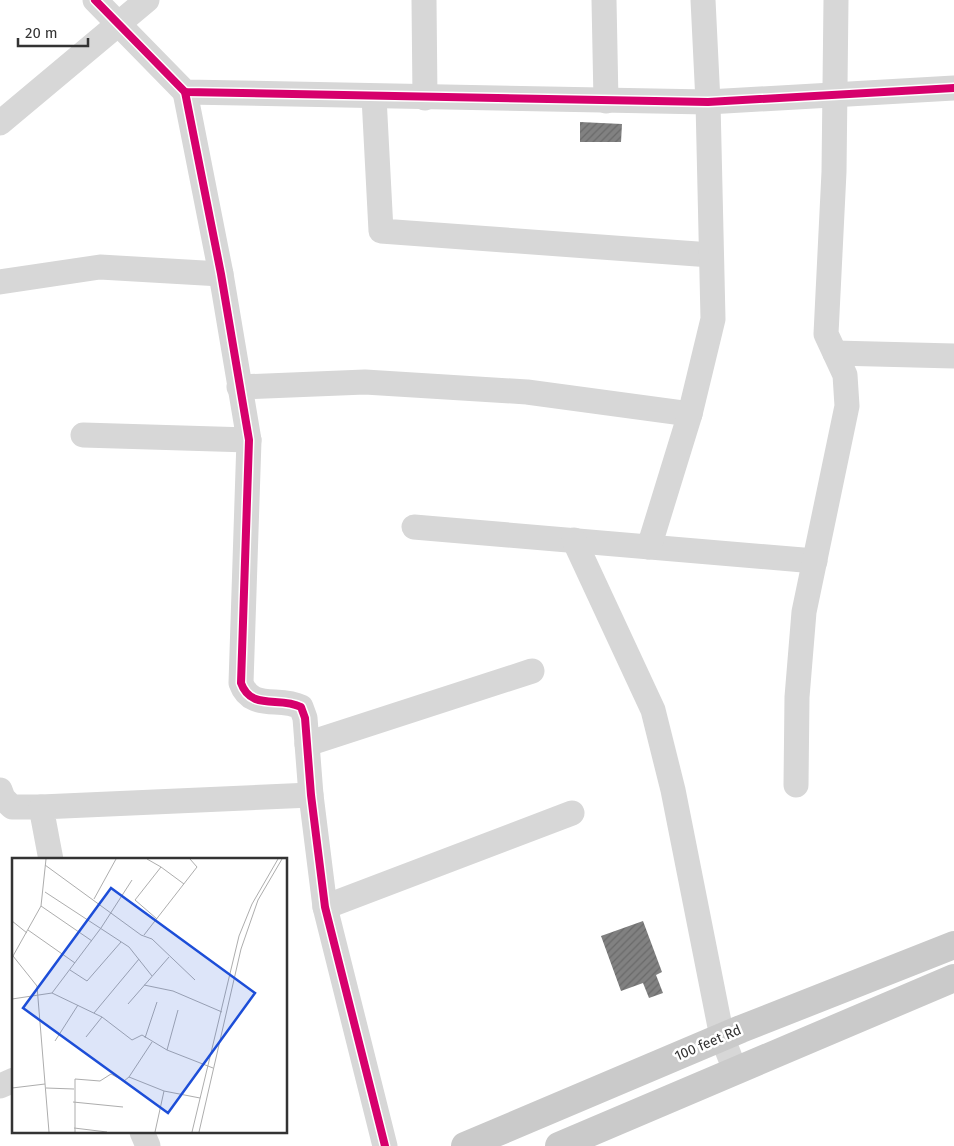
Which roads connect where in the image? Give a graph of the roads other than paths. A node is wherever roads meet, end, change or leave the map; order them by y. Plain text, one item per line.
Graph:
1 (95, 0) edge
2 (147, 0) edge
3 (424, 0) edge
4 (604, 0) edge
5 (702, 0) edge
6 (836, 0) edge
7 (119, 24) junction
8 (954, 88) edge
9 (185, 92) junction
10 (835, 95) junction
11 (374, 97) junction
12 (425, 98) junction
13 (606, 101) junction
14 (708, 102) junction
15 (0, 123) edge
16 (711, 255) junction
17 (221, 274) junction
18 (0, 282) edge
19 (835, 352) junction
20 (954, 356) edge
21 (239, 387) junction
22 (690, 414) junction
23 (84, 434) dead end
24 (249, 440) junction
25 (414, 527) dead end
26 (574, 540) junction
27 (649, 547) junction
28 (815, 561) junction
29 (532, 671) dead end
30 (307, 744) junction
31 (796, 786) dead end
32 (0, 790) edge
33 (311, 795) junction
34 (41, 807) junction
35 (572, 812) dead end
36 (51, 858) edge
37 (325, 907) junction
38 (954, 945) edge
39 (954, 978) edge
40 (722, 1037) junction
41 (735, 1070) junction
42 (12, 1081) edge
43 (0, 1086) edge
44 (143, 1134) edge
45 (148, 1146) edge
46 (385, 1146) edge
47 (465, 1146) edge
48 (559, 1146) edge

1 - 7 street
2 - 7 street
3 - 12 street
4 - 13 street
5 - 14 street
6 - 10 street
7 - 9 street
7 - 15 street
8 - 10 street
9 - 11 street
9 - 17 street
10 - 14 street
10 - 19 street
11 - 12 street
11 - 16 street
12 - 13 street
13 - 14 street
14 - 16 street
16 - 22 street
17 - 18 street
17 - 21 street
19 - 20 street
19 - 28 street
21 - 22 street
21 - 24 street
22 - 27 street
23 - 24 street
24 - 30 street
25 - 26 street
26 - 27 street
26 - 40 street
27 - 28 street
28 - 31 street
29 - 30 street
30 - 33 street
32 - 34 street
33 - 34 street
33 - 37 street
34 - 36 street
35 - 37 street
37 - 46 street
38 - 40 main road, 100 feet Rd
39 - 41 main road
40 - 41 street
40 - 47 main road, 100 feet Rd
41 - 48 main road
42 - 43 street
44 - 45 street

